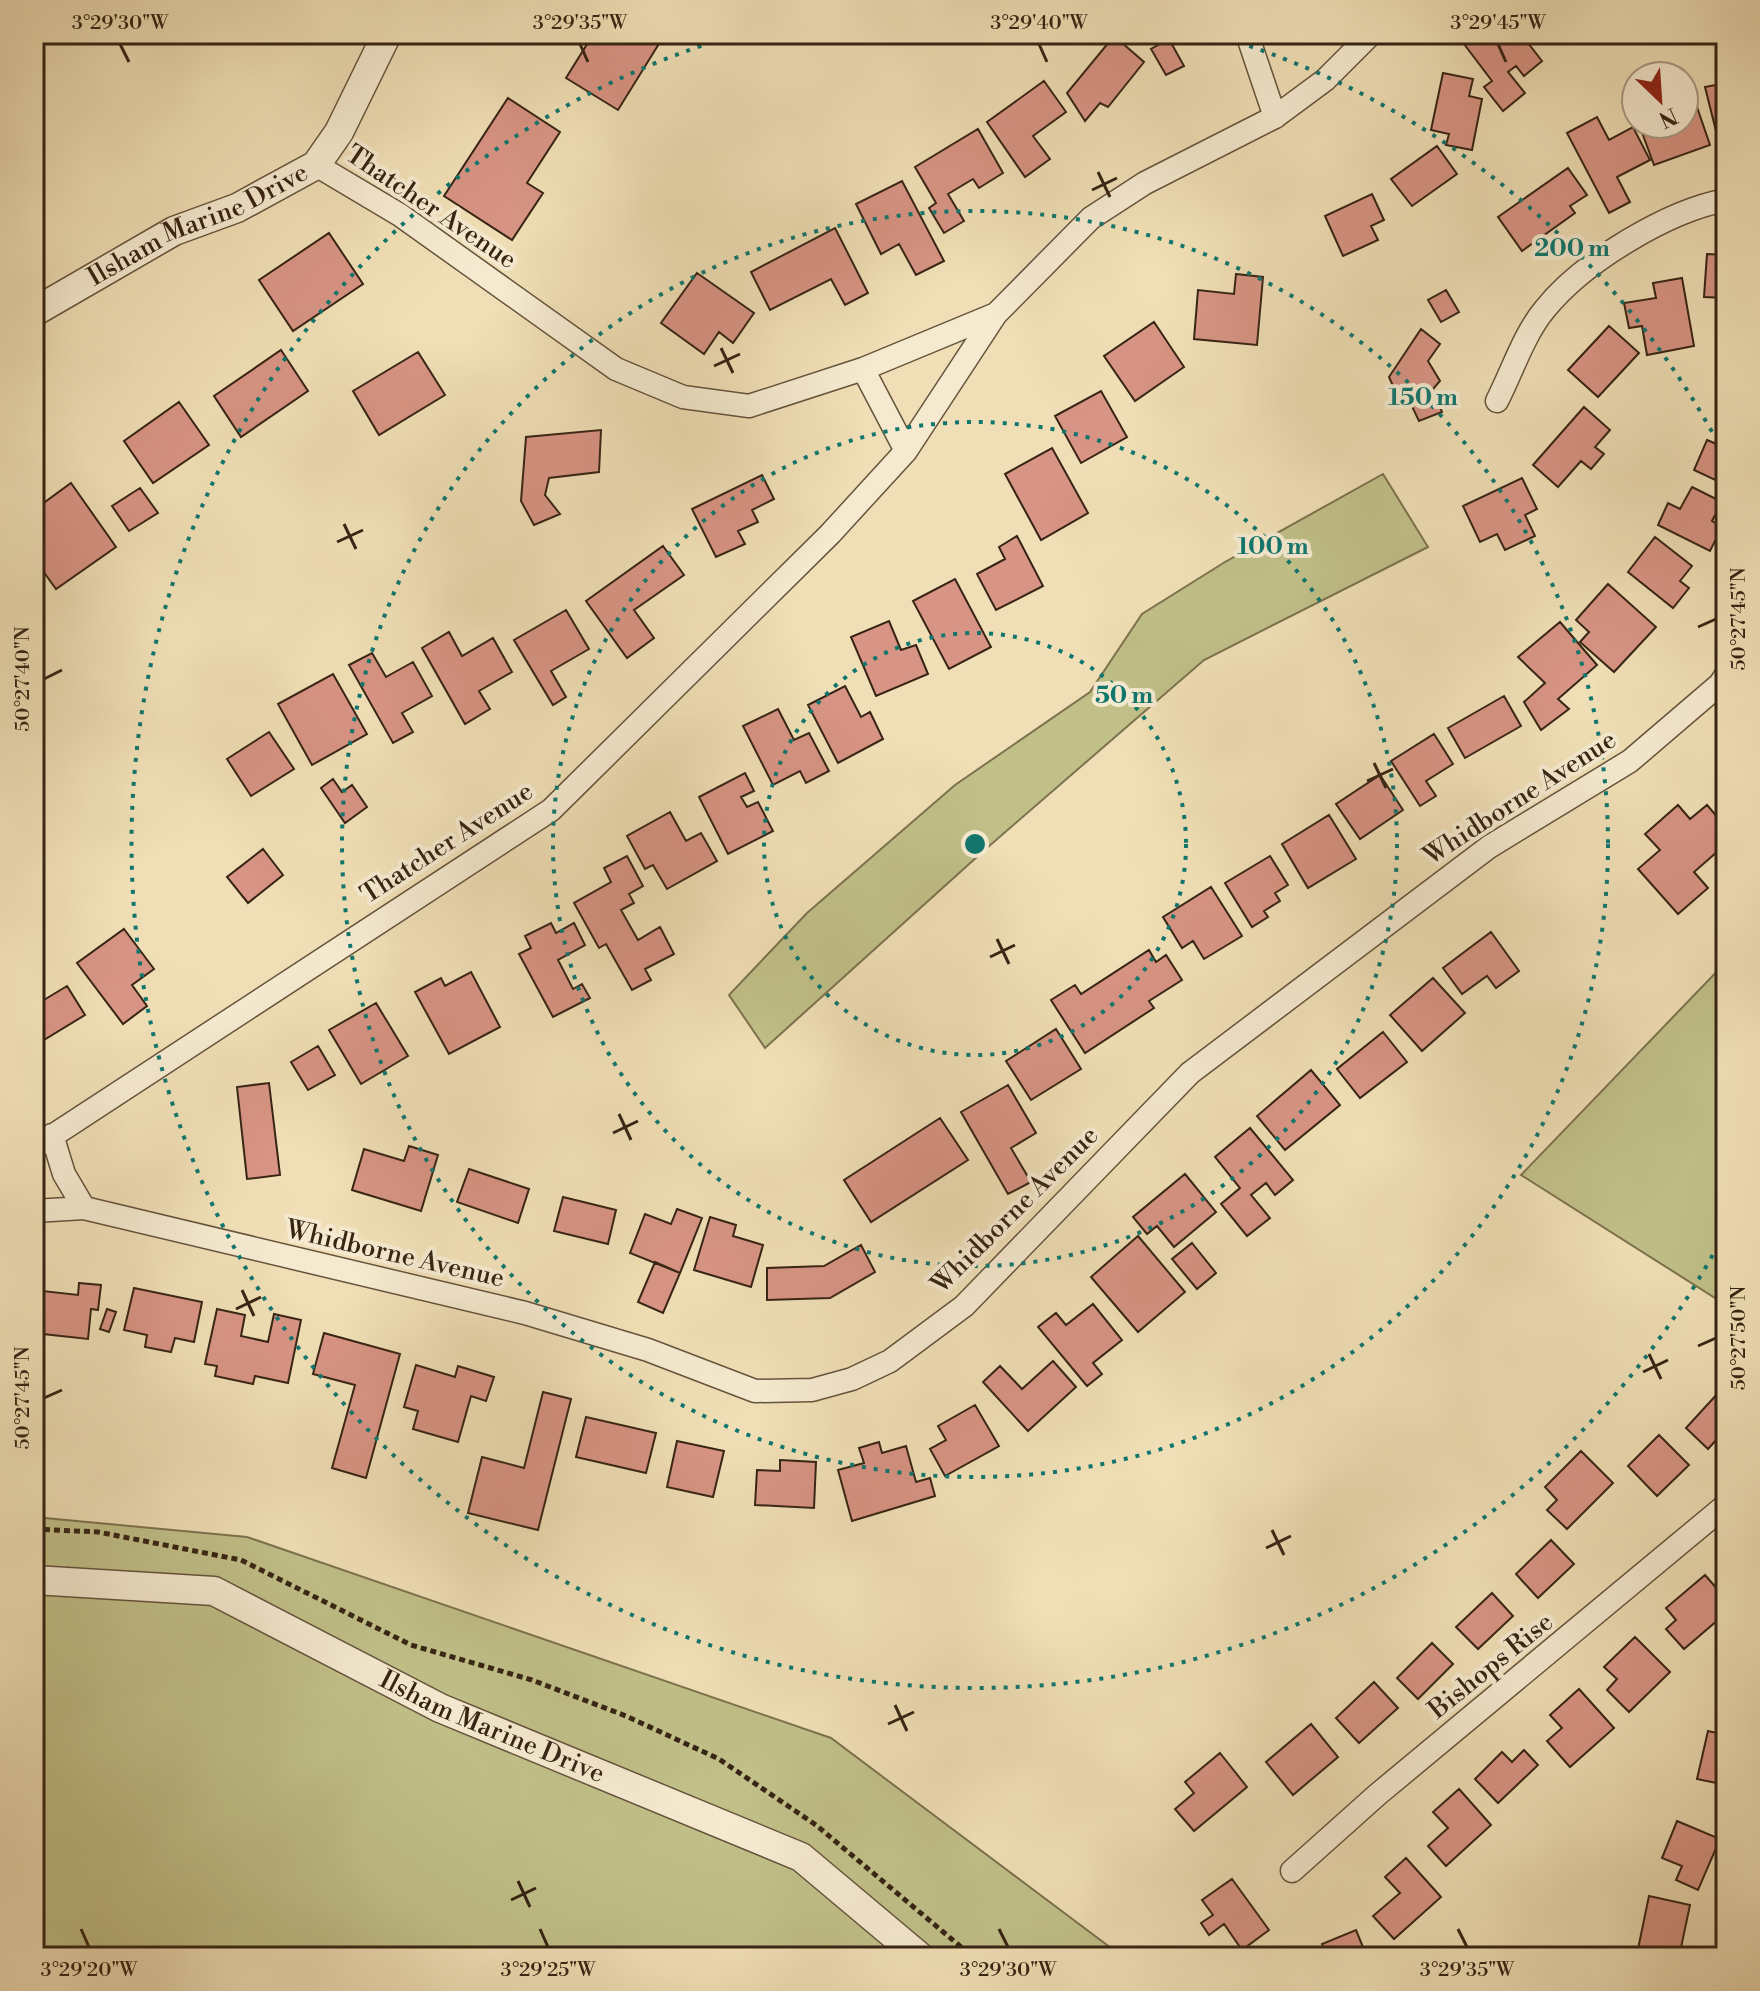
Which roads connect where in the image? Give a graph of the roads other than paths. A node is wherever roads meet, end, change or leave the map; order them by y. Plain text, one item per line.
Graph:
1 (387, 34) edge
2 (1247, 34) edge
3 (1371, 34) edge
4 (1275, 117) junction
5 (316, 165) junction
6 (1726, 200) edge
7 (34, 312) edge
8 (996, 314) junction
9 (863, 369) junction
10 (1497, 401) dead end
11 (906, 451) junction
12 (1726, 675) edge
13 (43, 1142) edge
14 (84, 1208) junction
15 (34, 1211) edge
16 (1726, 1505) edge
17 (34, 1580) edge
18 (1292, 1871) dead end
19 (920, 1957) edge

1 - 5 street, Ilsham Marine Drive
2 - 4 street
3 - 4 street, Thatcher Avenue
4 - 8 street, Thatcher Avenue
5 - 7 street, Ilsham Marine Drive
5 - 9 street, Thatcher Avenue
6 - 10 street
8 - 9 street, Thatcher Avenue
8 - 11 street, Thatcher Avenue
9 - 11 street
11 - 13 street, Thatcher Avenue
12 - 14 street, Whidborne Avenue
13 - 14 street
14 - 15 street, Whidborne Avenue
16 - 18 street, Bishops Rise
17 - 19 street, Ilsham Marine Drive

